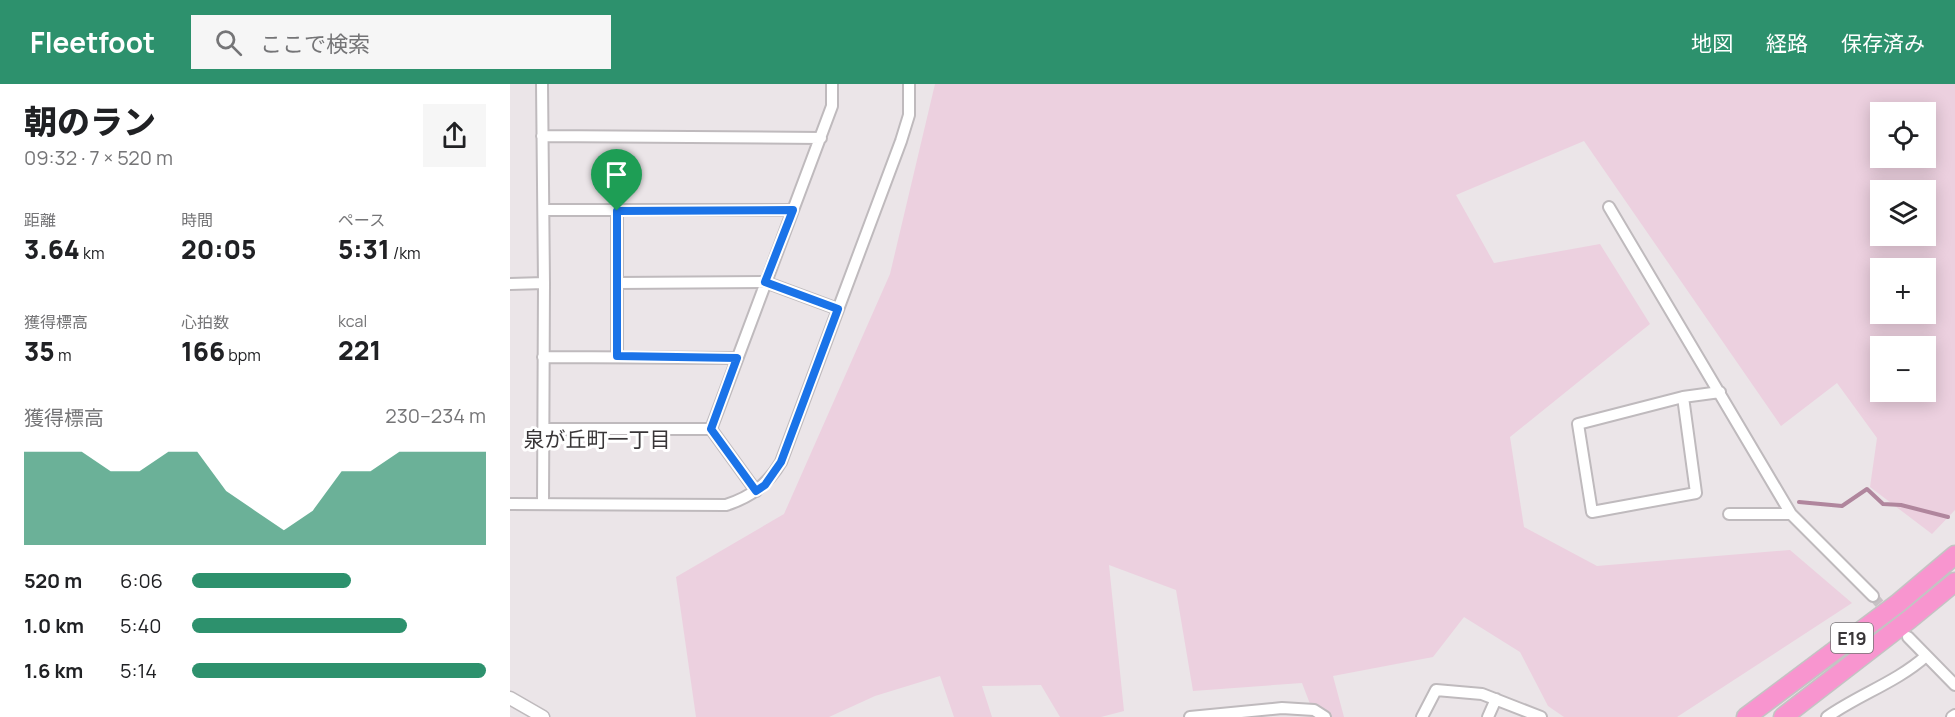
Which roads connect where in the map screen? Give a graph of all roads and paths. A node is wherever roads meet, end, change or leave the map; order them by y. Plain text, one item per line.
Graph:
1 (542, 84) edge
2 (832, 84) edge
3 (909, 84) edge
4 (542, 136) junction
5 (821, 138) junction
6 (1609, 207) dead end
7 (544, 210) junction
8 (793, 210) junction
9 (617, 211) junction
10 (765, 282) junction
11 (544, 283) junction
12 (617, 283) junction
13 (510, 284) edge
14 (838, 309) junction
15 (617, 356) junction
16 (543, 357) junction
17 (737, 358) junction
18 (1720, 392) junction
19 (1683, 397) junction
20 (543, 429) junction
21 (711, 429) junction
22 (756, 491) junction
23 (510, 504) edge
24 (543, 504) junction
25 (1729, 514) dead end
26 (1791, 514) junction
27 (1955, 555) edge
28 (1955, 582) edge
29 (1873, 596) tunnel mouth
30 (1908, 637) dead end
31 (1926, 656) junction
32 (1955, 685) edge
33 (510, 698) edge
34 (1496, 699) junction
35 (543, 717) edge
36 (1190, 717) edge
37 (1325, 717) edge
38 (1422, 717) edge
39 (1488, 717) edge
40 (1541, 717) edge
41 (1746, 717) edge
42 (1783, 717) edge
43 (1827, 717) edge

1 - 4 street
2 - 5 street
3 - 14 street
4 - 5 street
4 - 7 street
5 - 8 street
6 - 18 street
7 - 9 street
7 - 11 street
8 - 9 street
8 - 10 street
9 - 12 street
10 - 12 street
10 - 14 street
10 - 17 street
11 - 13 street
11 - 16 street
12 - 15 street
14 - 22 street
15 - 16 street
15 - 17 street
16 - 20 street
17 - 21 street
18 - 19 street
18 - 26 street
19 - 19 street
20 - 21 street
20 - 24 street
21 - 22 street
22 - 24 street
23 - 24 street
25 - 26 street
26 - 29 street
27 - 41 highway, E19
28 - 42 highway, E19
30 - 31 street
31 - 32 street
31 - 43 street
33 - 35 street
34 - 38 street
34 - 39 street
34 - 40 street
36 - 37 street

